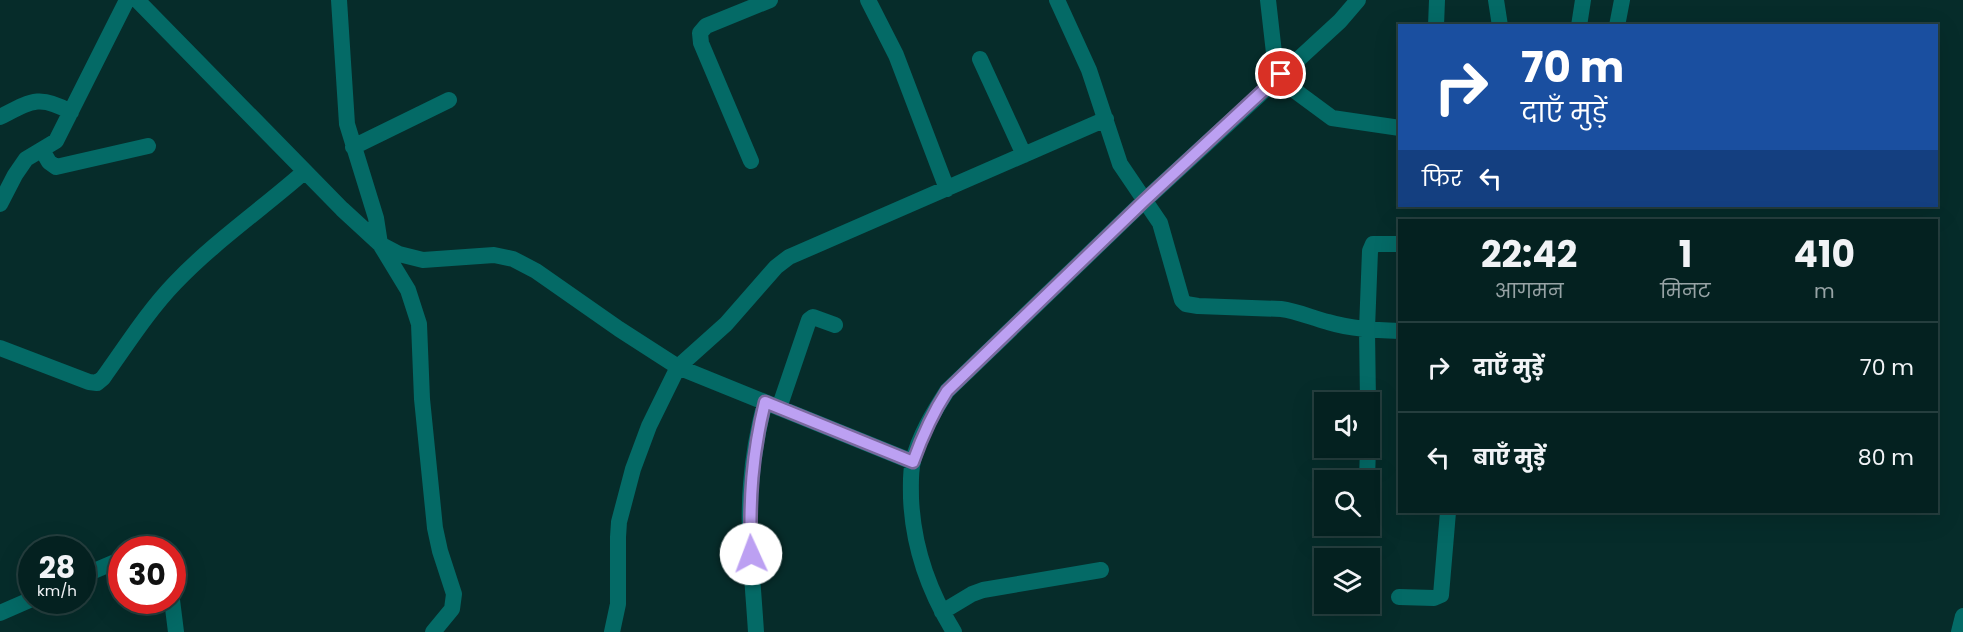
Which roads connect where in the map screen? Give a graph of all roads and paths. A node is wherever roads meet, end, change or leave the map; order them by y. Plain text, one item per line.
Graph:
1 (127, 0) edge
2 (136, 0) edge
3 (339, 0) edge
4 (770, 0) edge
5 (1057, 0) edge
6 (1268, 0) edge
7 (1358, 0) edge
8 (1437, 0) edge
9 (1496, 0) edge
10 (1583, 0) edge
11 (1622, 0) edge
12 (870, 4) edge
13 (1436, 24) edge
14 (1500, 24) edge
15 (1579, 24) edge
16 (1617, 24) edge
17 (980, 59) dead end
18 (1286, 80) junction
19 (449, 100) dead end
20 (71, 112) junction
21 (0, 117) edge
22 (1106, 119) junction
23 (1398, 128) edge
24 (148, 146) dead end
25 (353, 147) junction
26 (42, 150) junction
27 (1024, 155) junction
28 (751, 161) dead end
29 (304, 172) junction
30 (947, 189) junction
31 (1, 200) edge
32 (1148, 207) junction
33 (380, 244) junction
34 (1398, 244) edge
35 (835, 325) dead end
36 (1366, 329) junction
37 (1398, 331) edge
38 (0, 348) edge
39 (678, 367) junction
40 (1368, 392) edge
41 (772, 405) junction
42 (913, 462) junction
43 (1448, 513) edge
44 (1101, 570) dead end
45 (1399, 597) dead end
46 (18, 605) edge
47 (951, 606) junction
48 (0, 613) edge
49 (174, 614) edge
50 (1963, 616) edge
51 (176, 632) edge
52 (433, 632) edge
53 (612, 632) edge
54 (756, 632) edge
55 (954, 632) edge
56 (1959, 632) edge

1 - 20 street
2 - 29 street
3 - 25 street
4 - 28 street
5 - 22 street
6 - 18 street
7 - 18 street
8 - 13 street
9 - 14 street
10 - 15 street
11 - 16 street
12 - 30 street
17 - 27 street
18 - 23 street
18 - 32 street
19 - 25 street
20 - 21 street
20 - 26 street
22 - 27 street
22 - 32 street
24 - 26 street
25 - 33 street
26 - 31 street
27 - 30 street
29 - 33 street
29 - 38 street
30 - 39 street
32 - 36 street
32 - 42 street
33 - 39 street
33 - 52 street
34 - 36 street
35 - 41 street
36 - 37 street
36 - 40 street
39 - 41 street
39 - 53 street
41 - 42 street
41 - 54 street
42 - 47 street
43 - 45 street
44 - 47 street
46 - 48 street
47 - 55 street
49 - 51 street
50 - 56 street

